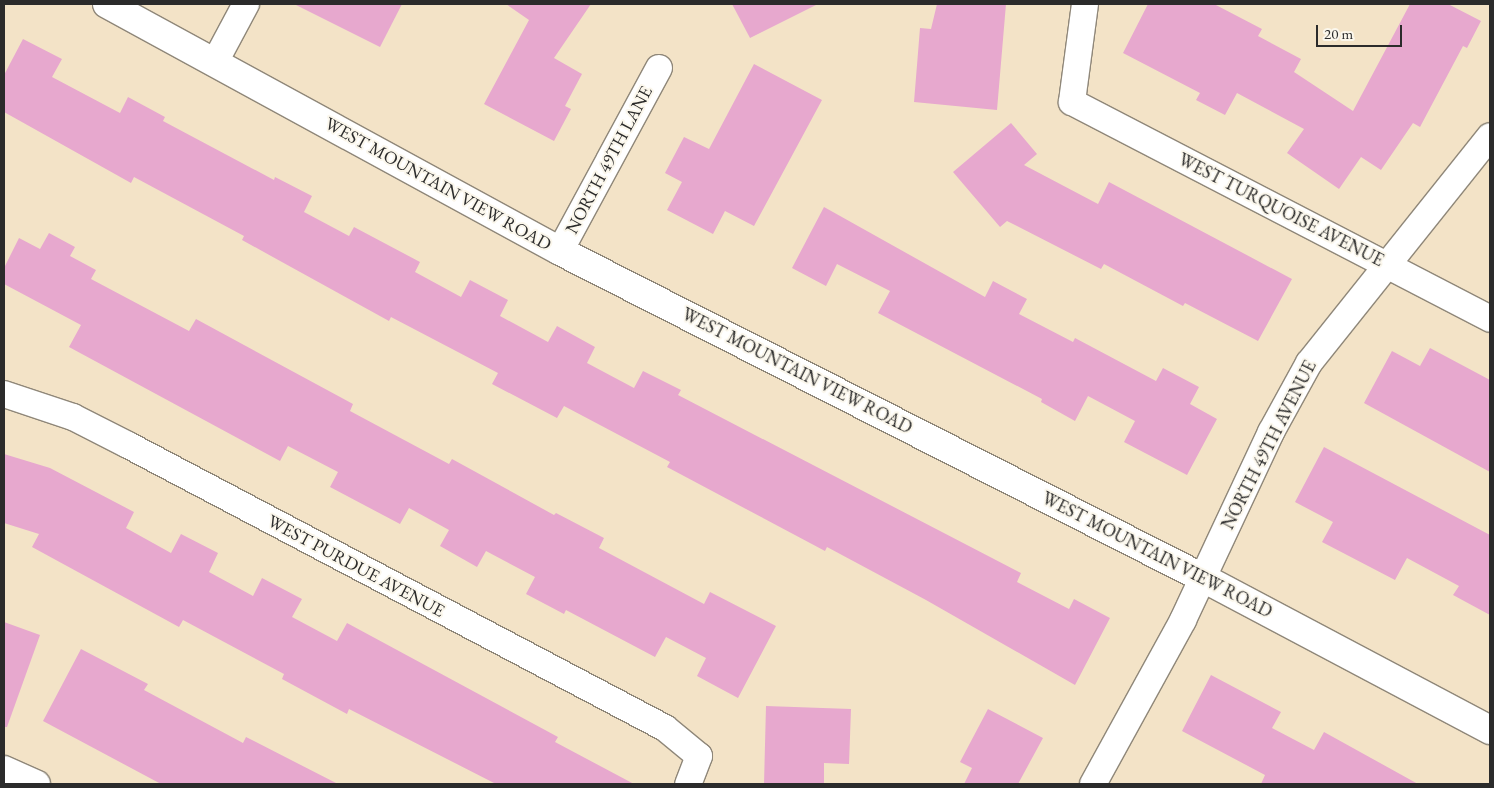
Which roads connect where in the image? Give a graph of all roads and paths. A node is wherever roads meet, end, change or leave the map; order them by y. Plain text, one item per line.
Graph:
1 (107, 4) edge
2 (246, 4) edge
3 (1085, 4) edge
4 (215, 62) junction
5 (659, 68) dead end
6 (1490, 136) edge
7 (560, 251) junction
8 (1386, 265) junction
9 (1490, 319) edge
10 (4, 394) edge
11 (1204, 578) junction
12 (1490, 730) edge
13 (4, 769) edge
14 (37, 784) edge
15 (688, 784) edge
16 (1093, 784) edge

1 - 4 street, WEST MOUNTAIN VIEW ROAD
2 - 4 street
3 - 8 street, WEST TURQUOISE AVENUE
4 - 7 street, WEST MOUNTAIN VIEW ROAD
5 - 7 street, NORTH 49TH LANE
6 - 8 street, NORTH 49TH AVENUE
7 - 11 street, WEST MOUNTAIN VIEW ROAD
8 - 9 street, WEST TURQUOISE AVENUE
8 - 11 street, NORTH 49TH AVENUE
10 - 15 street, WEST PURDUE AVENUE
11 - 12 street, WEST MOUNTAIN VIEW ROAD
11 - 16 street, NORTH 49TH AVENUE
13 - 14 street

